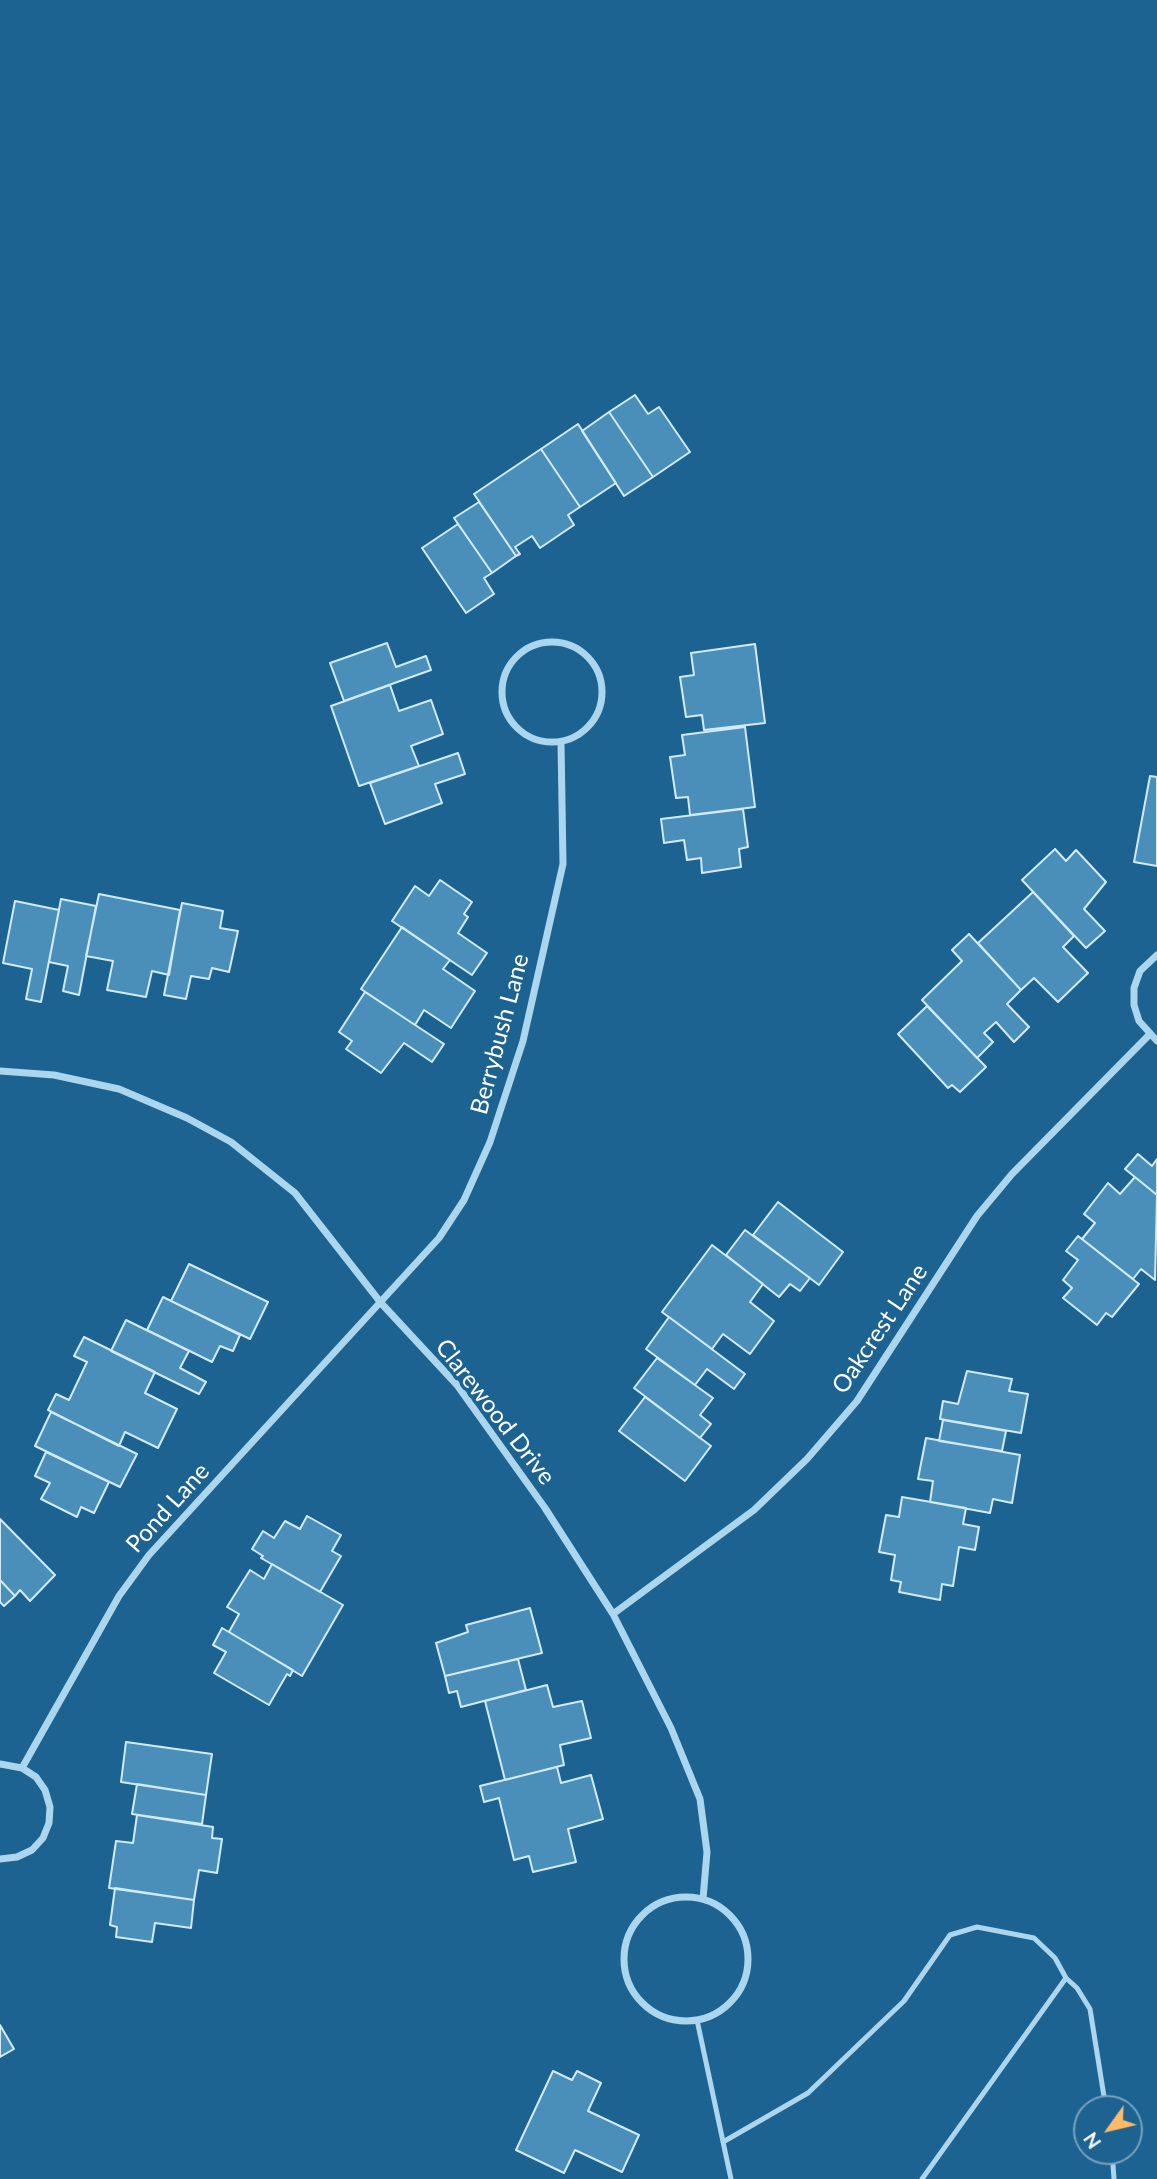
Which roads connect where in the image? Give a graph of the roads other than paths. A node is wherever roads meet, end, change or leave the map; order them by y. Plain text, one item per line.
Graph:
1 (561, 742) junction
2 (1157, 955) edge
3 (1149, 1035) junction
4 (1157, 1041) edge
5 (0, 1071) edge
6 (381, 1303) junction
7 (613, 1614) junction
8 (0, 1764) edge
9 (22, 1768) junction
10 (0, 1859) edge
11 (703, 1899) junction
12 (1066, 1978) junction
13 (697, 2021) junction
14 (1104, 2095) edge
15 (723, 2142) junction
16 (731, 2179) edge
17 (922, 2179) edge

1 - 1 street
1 - 6 street, Berrybush Lane
2 - 3 street
3 - 4 street
3 - 7 street, Oakcrest Lane
5 - 6 street, Clarewood Drive
6 - 7 street, Clarewood Drive
6 - 9 street, Pond Lane
7 - 11 street, Clarewood Drive
8 - 9 street
9 - 10 street
11 - 13 street
11 - 13 street
12 - 14 lane
12 - 15 lane
12 - 17 lane
13 - 15 lane
15 - 16 lane

